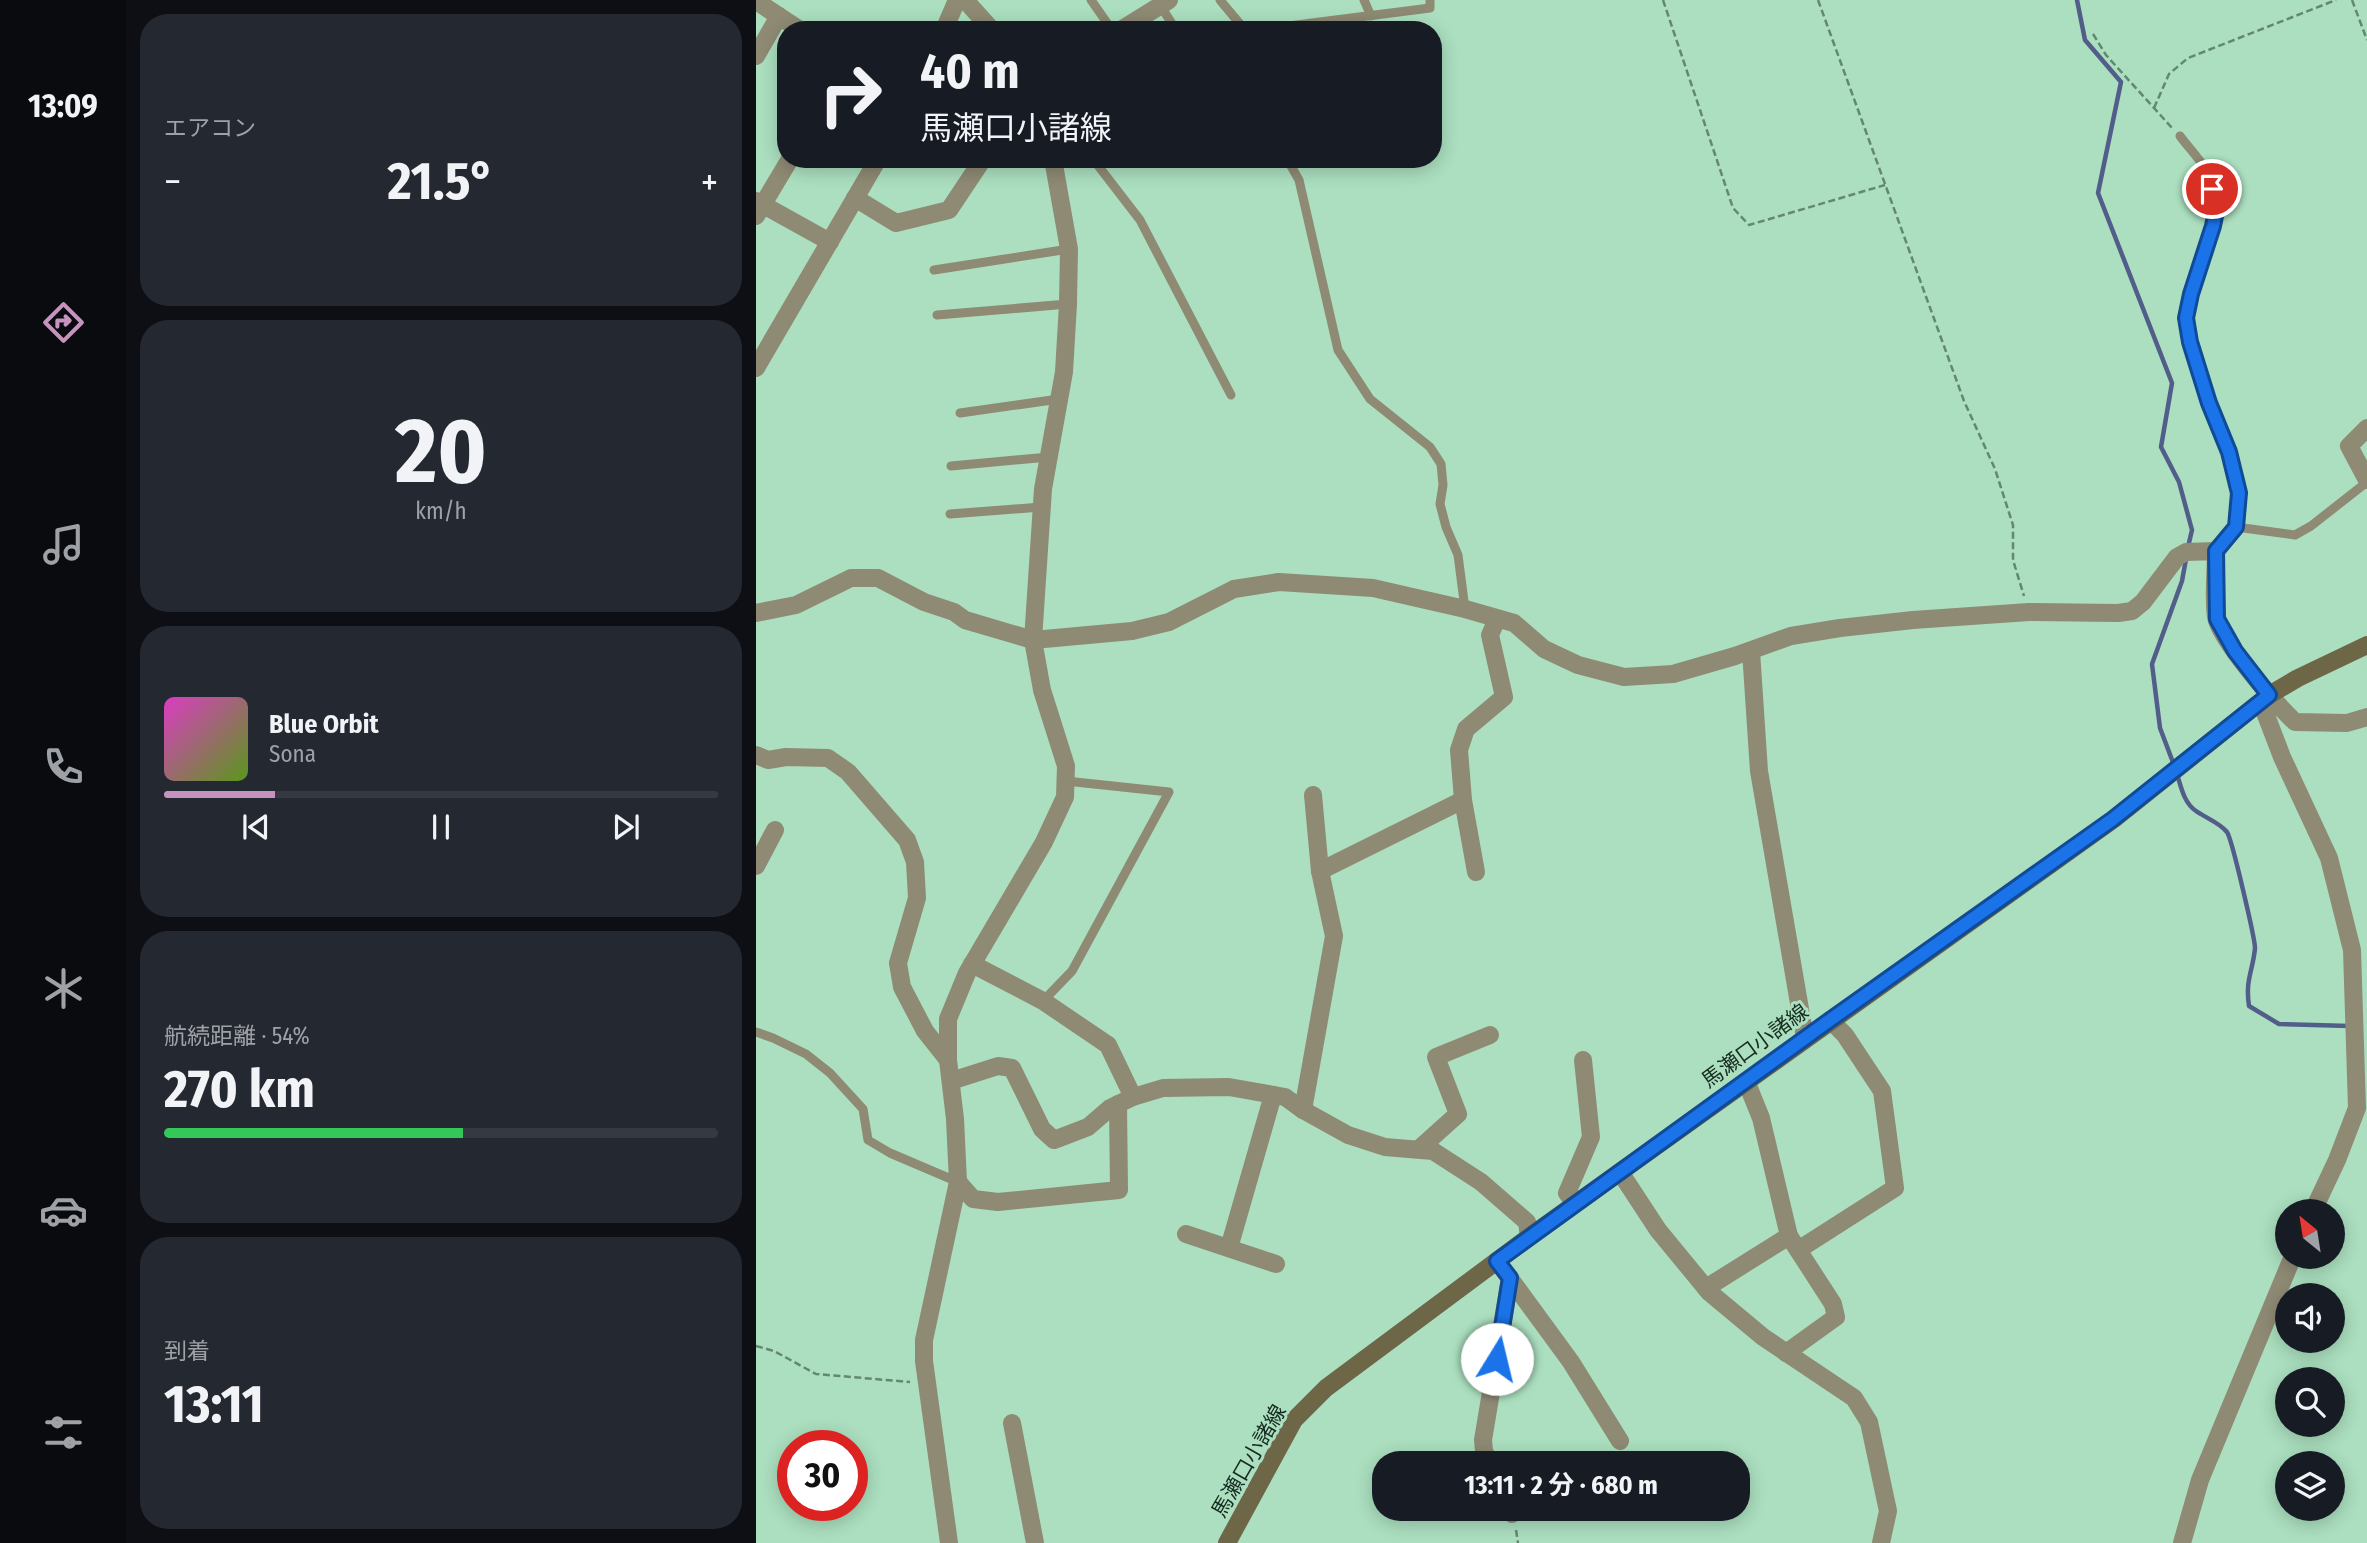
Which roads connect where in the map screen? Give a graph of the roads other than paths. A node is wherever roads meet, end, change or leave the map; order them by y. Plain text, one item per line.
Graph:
1 (957, 0) edge
2 (965, 0) edge
3 (1091, 0) edge
4 (1220, 0) edge
5 (1364, 0) edge
6 (1430, 0) edge
7 (756, 1) edge
8 (1165, 2) edge
9 (779, 16) junction
10 (1371, 16) junction
11 (786, 21) edge
12 (948, 21) edge
13 (984, 21) edge
14 (1106, 21) edge
15 (1135, 21) edge
16 (1172, 21) edge
17 (1238, 21) edge
18 (1330, 21) edge
19 (756, 56) edge
20 (2180, 136) road end
21 (784, 168) edge
22 (873, 168) edge
23 (977, 168) edge
24 (1055, 168) edge
25 (1100, 168) edge
26 (1292, 168) edge
27 (855, 198) junction
28 (758, 207) edge
29 (830, 242) junction
30 (1069, 250) junction
31 (934, 270) dead end
32 (1068, 304) junction
33 (937, 315) dead end
34 (756, 368) edge
35 (1231, 395) dead end
36 (1059, 399) junction
37 (960, 413) dead end
38 (2367, 428) edge
39 (1049, 457) junction
40 (951, 466) dead end
41 (2367, 481) edge
42 (1041, 507) junction
43 (950, 514) dead end
44 (2236, 527) junction
45 (2216, 551) junction
46 (1465, 609) junction
47 (756, 613) edge
48 (1497, 619) junction
49 (1032, 640) junction
50 (2367, 645) edge
51 (1751, 651) junction
52 (2265, 699) junction
53 (2367, 717) edge
54 (756, 755) edge
55 (1066, 781) junction
56 (1313, 795) dead end
57 (1463, 800) junction
58 (775, 830) dead end
59 (756, 866) edge
60 (1320, 871) junction
61 (1476, 872) dead end
62 (972, 964) junction
63 (1043, 1001) junction
64 (1830, 1020) junction
65 (756, 1032) edge
66 (1490, 1035) dead end
67 (1805, 1038) junction
68 (948, 1060) junction
69 (1583, 1060) dead end
70 (1746, 1081) junction
71 (951, 1082) junction
72 (1273, 1094) junction
73 (1125, 1100) junction
74 (1303, 1110) junction
75 (2362, 1112) edge
76 (1419, 1149) junction
77 (1620, 1172) junction
78 (958, 1182) junction
79 (2319, 1199) edge
80 (1575, 1204) junction
81 (1185, 1234) dead end
82 (1529, 1237) junction
83 (1793, 1243) junction
84 (1229, 1248) junction
85 (1497, 1261) junction
86 (1276, 1264) dead end
87 (2288, 1269) edge
88 (1510, 1278) junction
89 (1706, 1288) junction
90 (1786, 1353) junction
91 (1012, 1423) dead end
92 (1620, 1441) dead end
93 (1484, 1451) edge
94 (949, 1543) edge
95 (1035, 1543) edge
96 (1227, 1543) edge
97 (1881, 1543) edge
98 (2182, 1543) edge

1 - 12 street
2 - 13 street
3 - 14 lane
4 - 17 lane
5 - 10 lane
6 - 10 lane
7 - 9 street
8 - 15 street
8 - 16 lane
9 - 11 street
9 - 19 street
10 - 18 lane
20 - 44 lane
21 - 28 street
22 - 27 street
23 - 27 street
24 - 30 street
25 - 35 lane
26 - 46 lane
27 - 29 street
28 - 29 street
29 - 34 street
30 - 31 lane
30 - 32 street
32 - 33 lane
32 - 36 street
36 - 37 lane
36 - 39 street
38 - 41 street
39 - 40 lane
39 - 42 street
41 - 44 lane
42 - 43 lane
42 - 49 street
44 - 45 lane
45 - 51 street
45 - 52 street
46 - 48 street
46 - 49 street
47 - 49 street
48 - 51 street
48 - 57 street
49 - 55 street
50 - 52 main road, 馬瀬口小諸線
51 - 67 street
52 - 53 street
52 - 64 main road, 馬瀬口小諸線
52 - 75 street
54 - 68 street
55 - 62 street
55 - 63 lane
56 - 60 street
57 - 60 street
57 - 61 street
58 - 59 street
60 - 74 street
62 - 63 street
62 - 68 street
63 - 73 street
64 - 67 main road, 馬瀬口小諸線
64 - 83 street
65 - 78 lane
66 - 76 street
67 - 70 main road, 馬瀬口小諸線
68 - 71 street
69 - 80 street
70 - 77 main road, 馬瀬口小諸線
70 - 83 street
71 - 73 street
71 - 78 street
72 - 73 street
72 - 74 street
72 - 84 street
73 - 78 street
74 - 76 street
75 - 79 street
76 - 82 street
77 - 80 main road, 馬瀬口小諸線
77 - 89 street
78 - 94 street
80 - 82 main road, 馬瀬口小諸線
81 - 84 street
82 - 85 main road, 馬瀬口小諸線
83 - 89 street
83 - 90 street
84 - 86 street
85 - 88 street
85 - 96 main road, 馬瀬口小諸線
87 - 98 street
88 - 92 street
88 - 93 street
89 - 90 street
90 - 97 street
91 - 95 street

